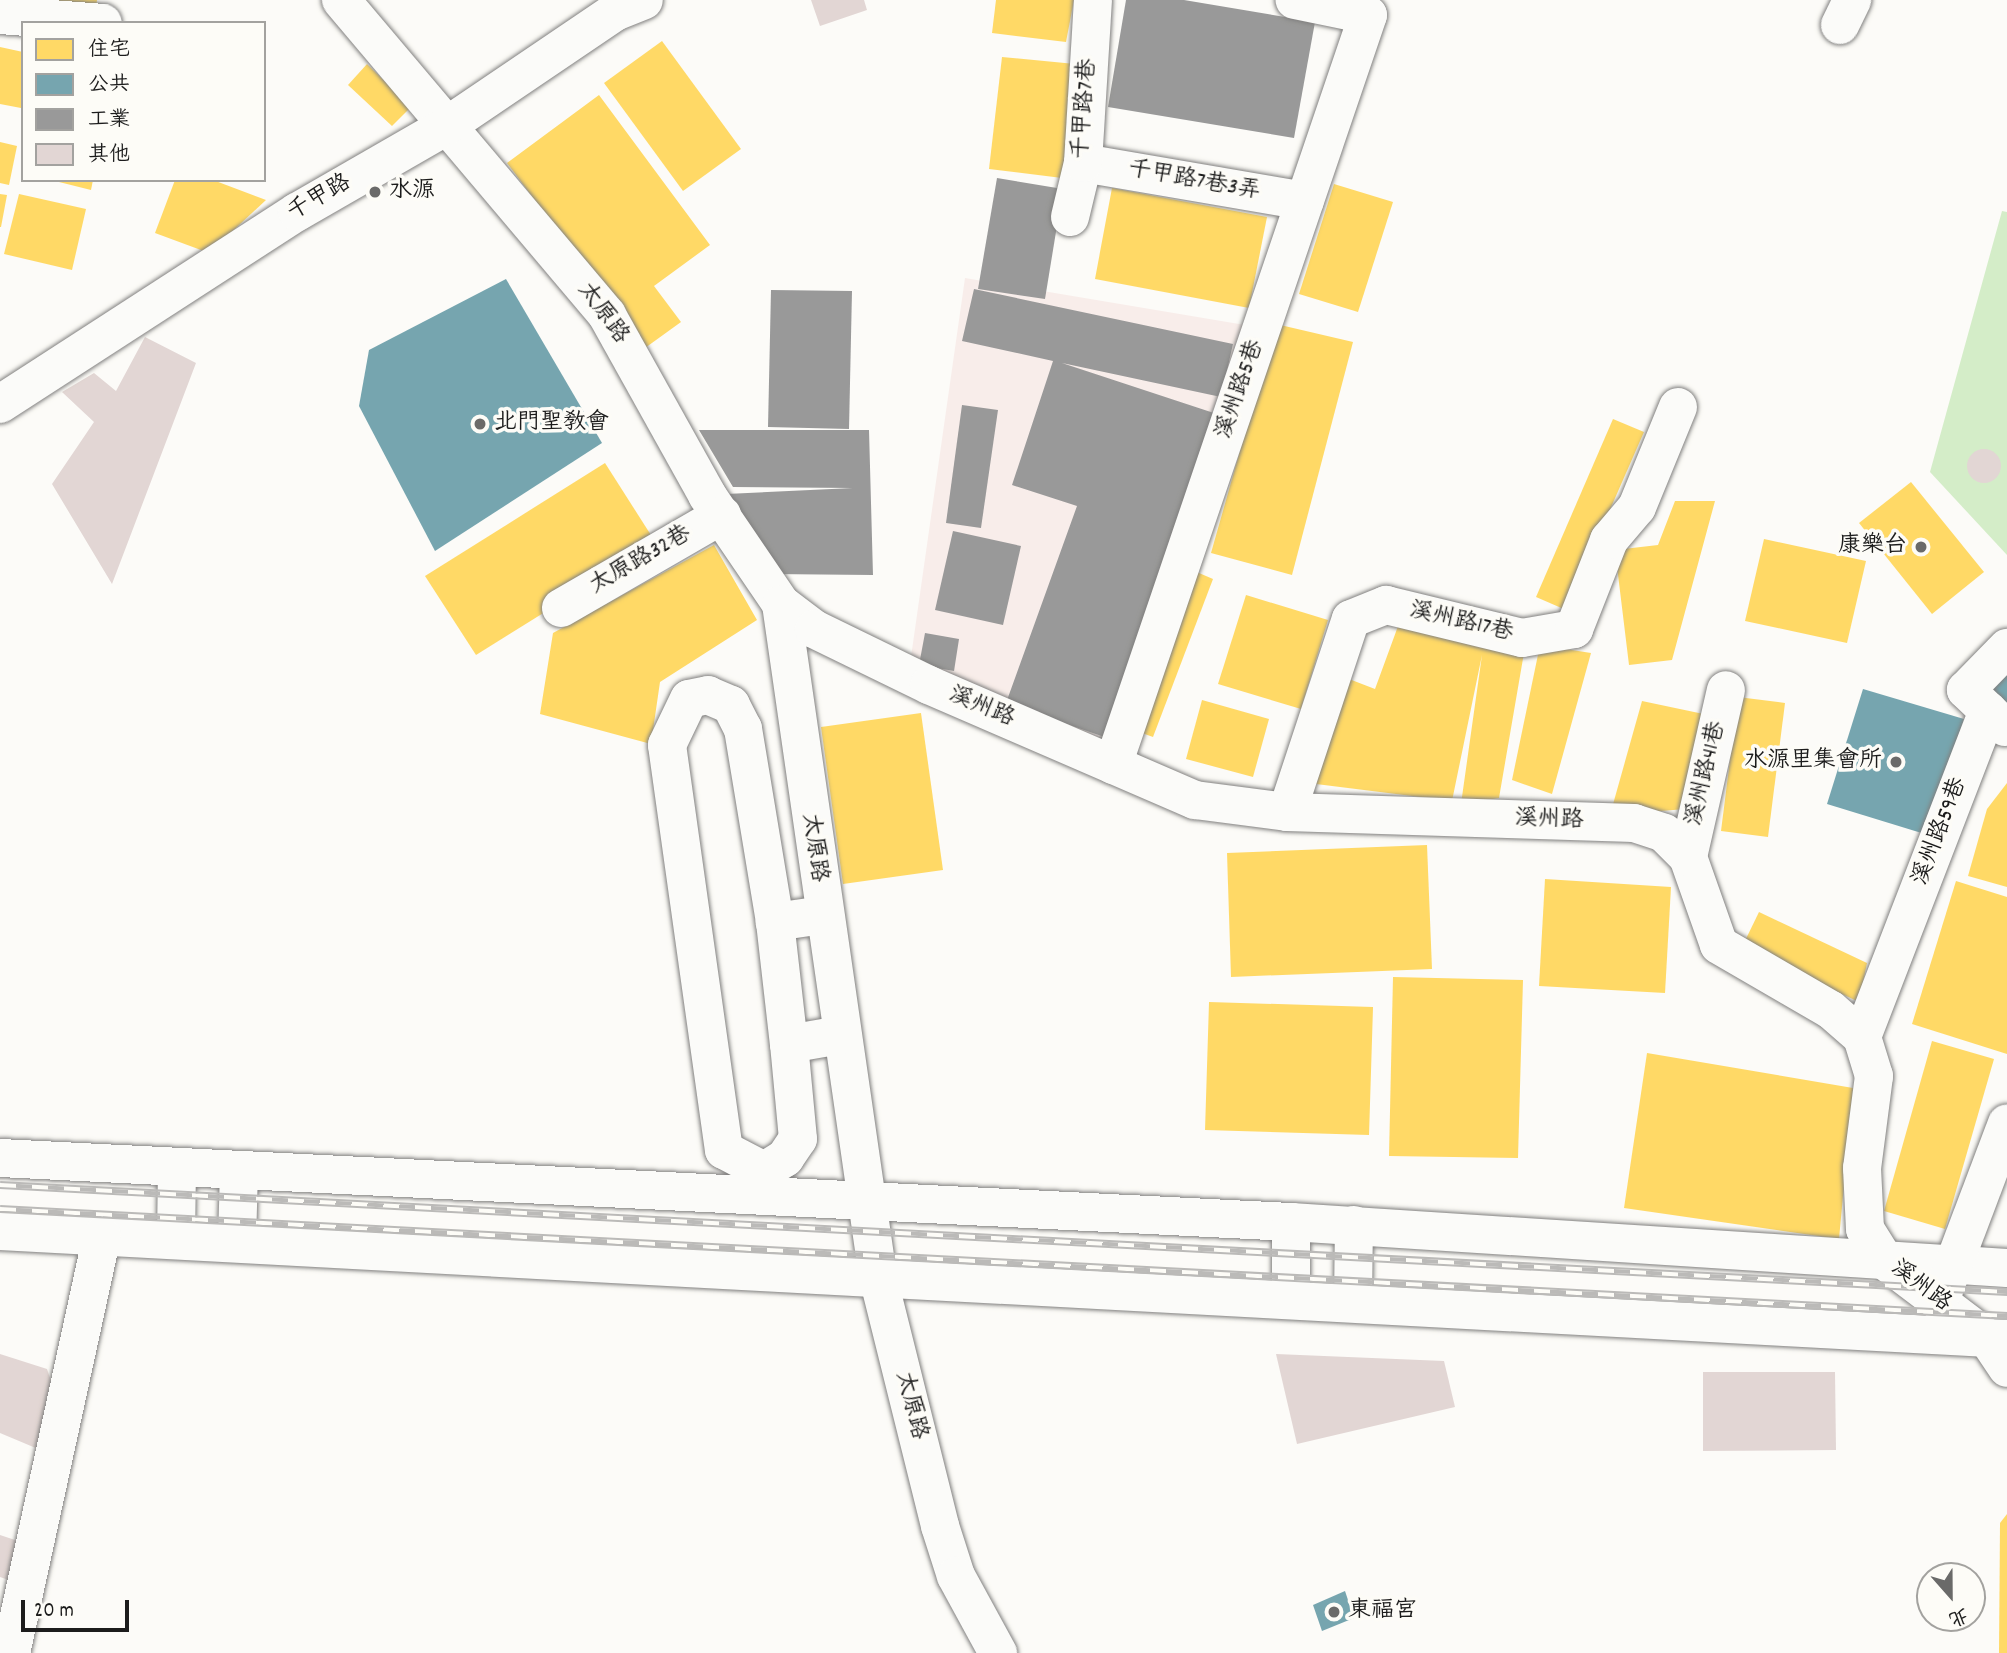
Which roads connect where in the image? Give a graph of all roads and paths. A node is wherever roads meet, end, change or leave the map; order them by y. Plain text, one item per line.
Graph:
1 (341, 0) edge
2 (644, 0) edge
3 (1093, 0) edge
4 (1295, 0) edge
5 (0, 15) edge
6 (77, 21) edge
7 (449, 125) junction
8 (1083, 163) junction
9 (1305, 201) junction
10 (1070, 217) dead end
11 (0, 404) edge
12 (1678, 407) dead end
13 (722, 515) junction
14 (781, 604) junction
15 (561, 608) dead end
16 (2007, 648) edge
17 (1726, 690) dead end
18 (1998, 720) edge
19 (1113, 765) junction
20 (1287, 813) junction
21 (1688, 857) junction
22 (823, 915) junction
23 (775, 922) junction
24 (840, 1035) junction
25 (1862, 1037) junction
26 (789, 1044) junction
27 (2007, 1123) edge
28 (0, 1158) edge
29 (177, 1168) junction
30 (239, 1171) junction
31 (866, 1205) junction
32 (1291, 1222) junction
33 (1354, 1226) junction
34 (0, 1230) edge
35 (102, 1236) junction
36 (176, 1240) junction
37 (237, 1242) junction
38 (1884, 1260) junction
39 (1952, 1266) junction
40 (2007, 1268) edge
41 (878, 1277) junction
42 (1291, 1300) junction
43 (1353, 1302) junction
44 (1941, 1302) junction
45 (2000, 1348) edge
46 (11, 1653) edge
47 (998, 1653) edge

1 - 7 street, 太原路
2 - 7 street, 千甲路
3 - 8 street, 千甲路7巷
4 - 9 street, 溪州路5巷
5 - 6 street
7 - 11 street, 千甲路
7 - 13 street, 太原路
8 - 9 street, 千甲路7巷3弄
8 - 10 street, 千甲路7巷
9 - 19 street, 溪州路5巷
12 - 20 street, 溪州路17巷
13 - 14 street, 太原路
13 - 15 street, 太原路32巷
14 - 19 street, 溪州路
14 - 22 street, 太原路
16 - 18 street, 溪州路59巷
17 - 21 street, 溪州路41巷
18 - 25 street, 溪州路59巷
19 - 20 street, 溪州路
20 - 21 street, 溪州路
21 - 25 street, 溪州路
22 - 23 street
22 - 24 street, 太原路
23 - 26 street
23 - 26 street
24 - 26 street
24 - 31 street, 太原路
25 - 38 street, 溪州路
27 - 39 street
28 - 29 street
29 - 30 street
29 - 36 street
30 - 31 street
30 - 37 street
31 - 32 street
31 - 41 street, 太原路
32 - 33 street
32 - 42 street
33 - 38 street
33 - 43 street
34 - 35 street
35 - 36 street
35 - 46 street
36 - 37 street
37 - 41 street
38 - 39 street
38 - 44 street, 溪州路
39 - 40 street
39 - 44 street
41 - 42 street
41 - 47 street, 太原路
42 - 43 street
43 - 45 street
44 - 45 street, 溪州路

